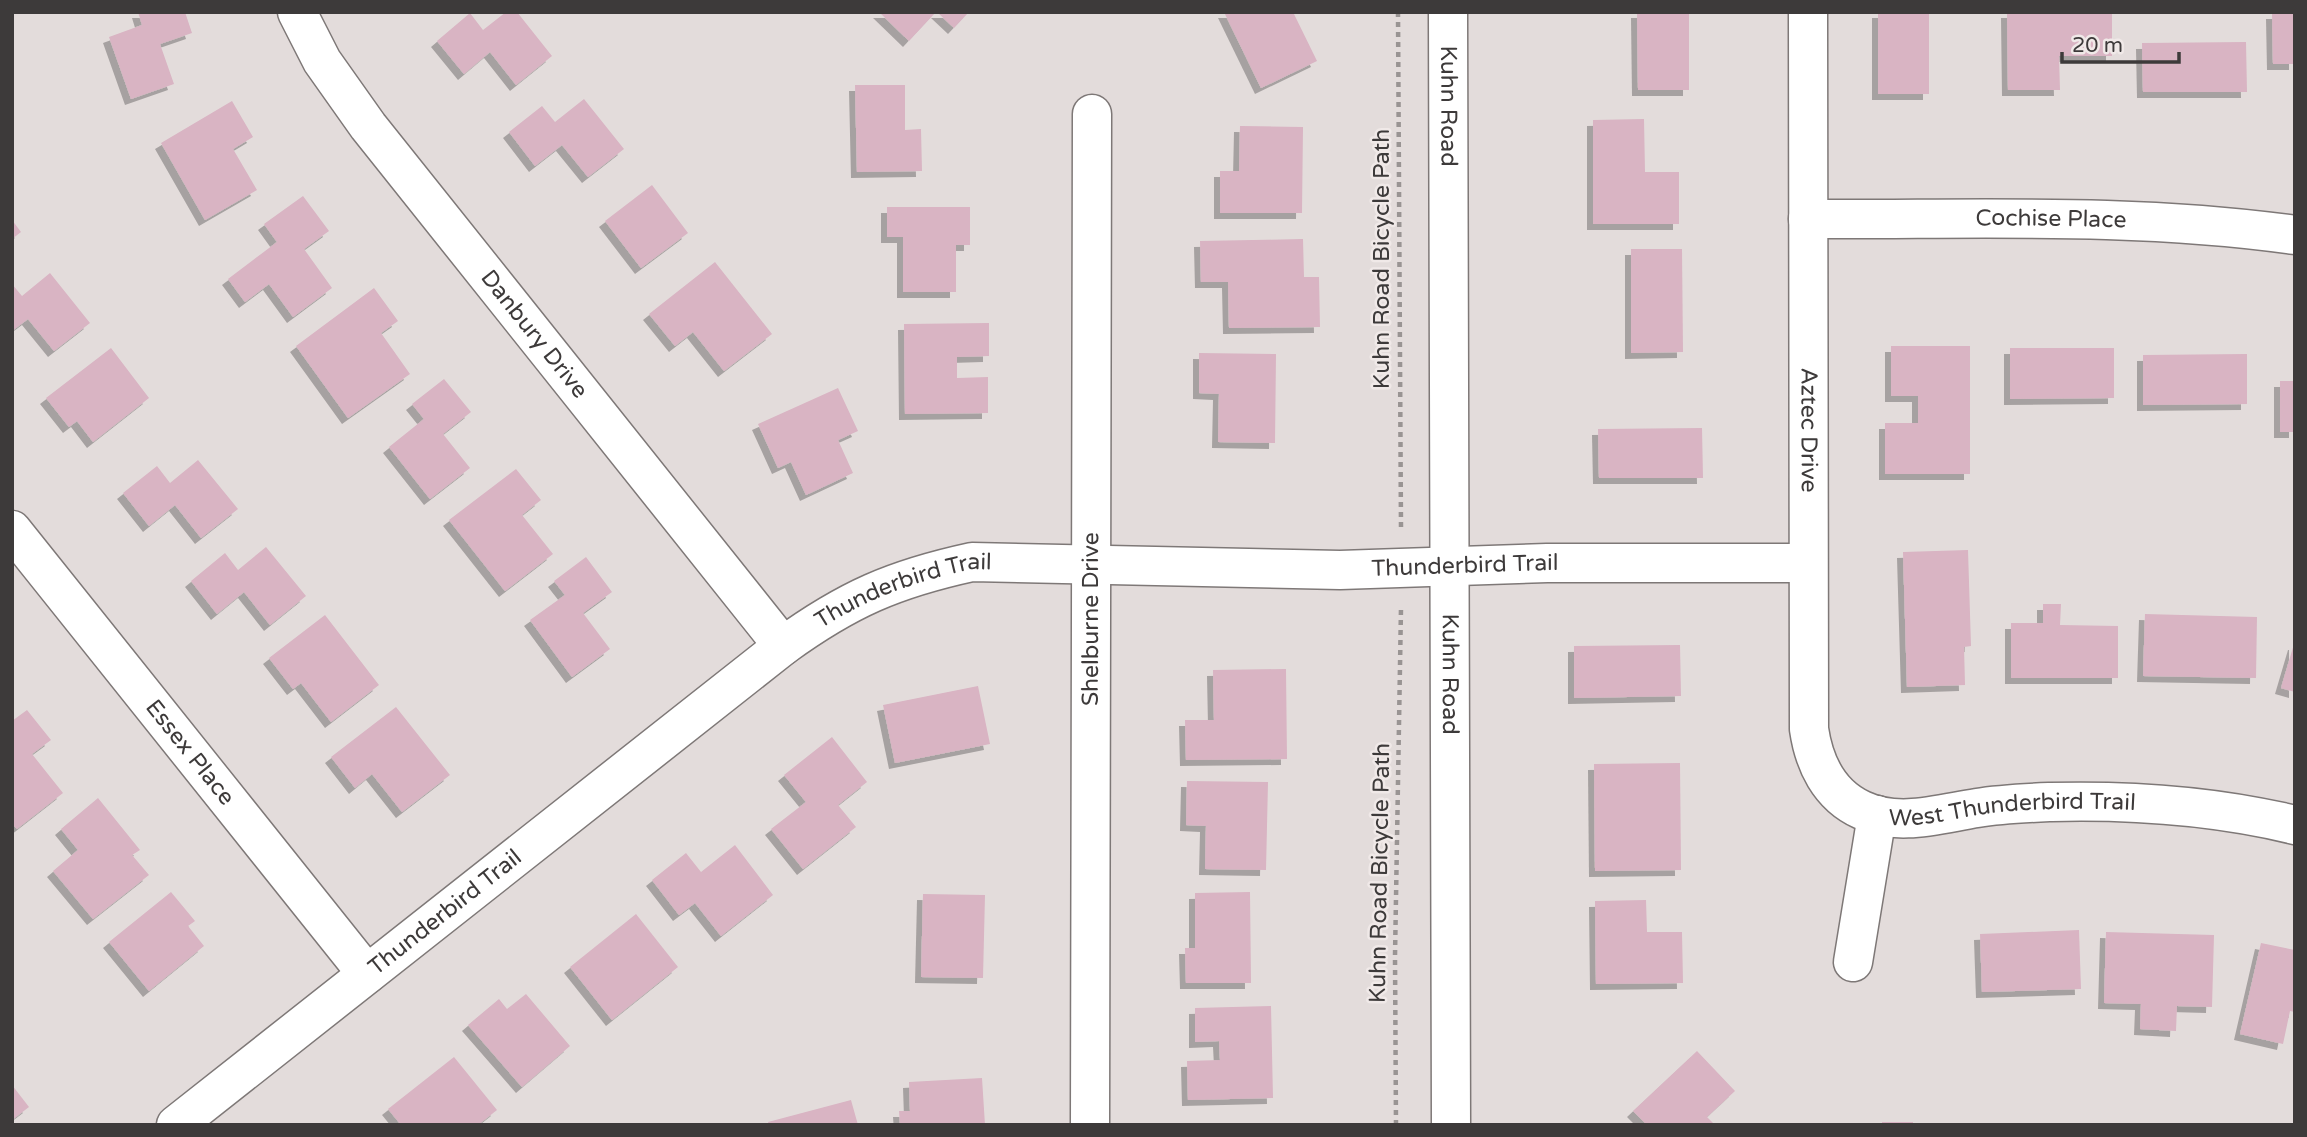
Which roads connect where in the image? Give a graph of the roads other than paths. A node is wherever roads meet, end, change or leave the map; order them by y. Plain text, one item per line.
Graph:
1 (297, 12) edge
2 (1448, 12) edge
3 (1808, 12) edge
4 (1093, 114) dead end
5 (1808, 219) junction
6 (2295, 235) edge
7 (12, 530) edge
8 (1808, 563) junction
9 (1090, 566) junction
10 (1449, 566) junction
11 (783, 646) junction
12 (1877, 815) junction
13 (2295, 825) edge
14 (1853, 962) dead end
15 (367, 974) junction
16 (176, 1125) edge
17 (1090, 1125) edge
18 (1451, 1125) edge

1 - 11 street, Danbury Drive
2 - 10 street, Kuhn Road
3 - 5 street, Aztec Drive
4 - 9 street, Shelburne Drive
5 - 6 street, Cochise Place
5 - 8 street, Aztec Drive
7 - 15 street, Essex Place
8 - 10 street, Thunderbird Trail
8 - 12 street, Aztec Drive
9 - 10 street, Thunderbird Trail
9 - 11 street, Thunderbird Trail
9 - 17 street, Shelburne Drive
10 - 18 street, Kuhn Road
11 - 15 street, Thunderbird Trail
12 - 13 street, West Thunderbird Trail
12 - 14 street, West Thunderbird Trail
15 - 16 street, Thunderbird Trail

